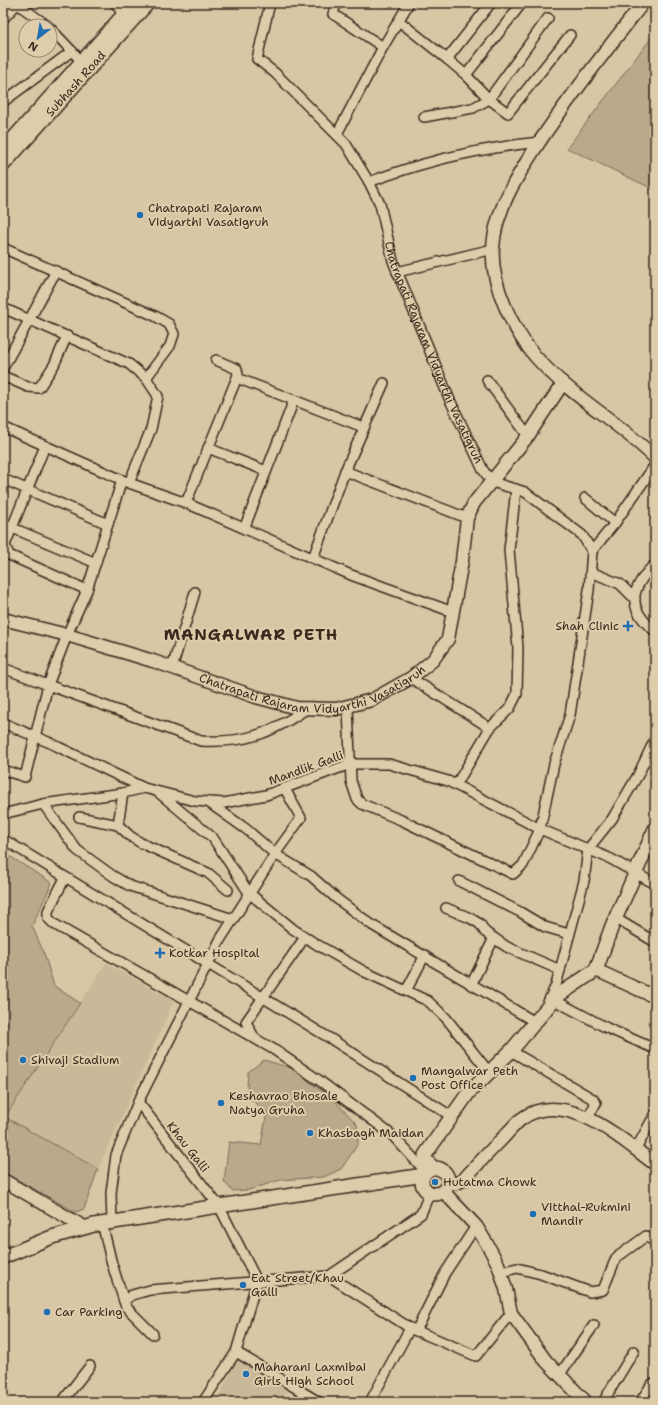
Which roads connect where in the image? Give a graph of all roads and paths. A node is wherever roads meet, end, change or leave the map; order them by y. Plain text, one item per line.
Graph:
1 (16, 3) edge
2 (115, 3) edge
3 (134, 3) edge
4 (148, 3) edge
5 (270, 3) edge
6 (336, 3) edge
7 (409, 3) edge
8 (491, 3) edge
9 (522, 3) edge
10 (643, 3) edge
11 (37, 18) edge
12 (548, 18) dead end
13 (3, 19) edge
14 (126, 19) junction
15 (399, 21) junction
16 (570, 35) dead end
17 (58, 36) edge
18 (383, 47) junction
19 (72, 51) junction
20 (447, 59) junction
21 (86, 65) junction
22 (466, 75) junction
23 (489, 99) junction
24 (3, 102) edge
25 (424, 117) dead end
26 (337, 134) junction
27 (540, 142) junction
28 (4, 153) edge
29 (369, 182) junction
30 (3, 248) edge
31 (493, 249) junction
32 (56, 270) junction
33 (397, 272) junction
34 (3, 308) edge
35 (29, 320) junction
36 (67, 336) junction
37 (216, 360) dead end
38 (3, 368) edge
39 (3, 376) edge
40 (146, 378) junction
41 (237, 378) junction
42 (487, 380) dead end
43 (384, 383) dead end
44 (564, 383) junction
45 (294, 400) junction
46 (3, 427) edge
47 (363, 427) junction
48 (528, 436) junction
49 (45, 446) junction
50 (208, 448) junction
51 (655, 458) edge
52 (655, 465) edge
53 (266, 471) junction
54 (345, 471) junction
55 (3, 479) edge
56 (126, 482) junction
57 (492, 482) junction
58 (28, 489) junction
59 (516, 489) junction
60 (585, 498) dead end
61 (186, 503) junction
62 (467, 518) junction
63 (615, 523) junction
64 (3, 524) edge
65 (108, 524) junction
66 (12, 528) junction
67 (244, 529) junction
68 (592, 551) junction
69 (313, 558) junction
70 (96, 563) junction
71 (655, 564) edge
72 (591, 572) junction
73 (88, 590) junction
74 (195, 592) dead end
75 (635, 599) junction
76 (453, 612) junction
77 (3, 619) edge
78 (655, 631) edge
79 (67, 635) junction
80 (3, 668) edge
81 (172, 668) junction
82 (411, 678) junction
83 (48, 685) junction
84 (348, 707) junction
85 (306, 709) junction
86 (3, 723) edge
87 (490, 728) junction
88 (34, 736) junction
89 (655, 739) edge
90 (350, 764) junction
91 (3, 770) edge
92 (456, 785) junction
93 (144, 788) junction
94 (285, 789) junction
95 (156, 791) junction
96 (122, 793) junction
97 (208, 802) junction
98 (43, 804) junction
99 (3, 814) edge
100 (79, 817) dead end
101 (118, 824) junction
102 (540, 829) junction
103 (654, 833) edge
104 (3, 839) edge
105 (588, 849) junction
106 (275, 854) junction
107 (635, 872) junction
108 (65, 878) junction
109 (459, 881) dead end
110 (655, 884) edge
111 (228, 890) dead end
112 (249, 893) junction
113 (446, 908) dead end
114 (615, 918) junction
115 (233, 919) junction
116 (569, 934) junction
117 (305, 937) junction
118 (494, 938) junction
119 (655, 942) edge
120 (425, 955) junction
121 (207, 965) junction
122 (560, 970) junction
123 (596, 970) junction
124 (471, 985) junction
125 (406, 991) junction
126 (655, 997) edge
127 (263, 998) junction
128 (554, 1000) junction
129 (188, 1002) junction
130 (544, 1012) junction
131 (535, 1022) junction
132 (254, 1038) junction
133 (655, 1049) edge
134 (511, 1051) junction
135 (490, 1072) junction
136 (138, 1102) junction
137 (655, 1114) edge
138 (452, 1116) junction
139 (588, 1117) junction
140 (636, 1149) junction
141 (655, 1164) edge
142 (428, 1172) junction
143 (3, 1180) edge
144 (445, 1187) junction
145 (430, 1192) junction
146 (219, 1206) junction
147 (107, 1222) junction
148 (476, 1226) junction
149 (84, 1227) junction
150 (655, 1242) edge
151 (3, 1257) edge
152 (500, 1272) junction
153 (332, 1278) junction
154 (257, 1281) junction
155 (124, 1301) junction
156 (511, 1313) junction
157 (594, 1325) dead end
158 (413, 1329) junction
159 (153, 1334) dead end
160 (634, 1351) dead end
161 (236, 1352) junction
162 (90, 1366) dead end
163 (560, 1374) junction
164 (652, 1384) dead end
165 (62, 1402) edge
166 (203, 1402) edge
167 (319, 1402) edge
168 (370, 1402) edge
169 (586, 1402) edge
170 (603, 1402) edge
171 (640, 1402) edge

1 - 11 street
1 - 13 street
2 - 14 street
3 - 14 main road, Subhash Road
4 - 14 main road, Subhash Road
5 - 26 street, Chatrapati Rajaram Vidyarthi Vasatigruh
6 - 18 street
7 - 15 street
8 - 20 street
9 - 22 street
10 - 27 street
12 - 23 street
14 - 21 main road, Subhash Road
15 - 18 street
15 - 20 street
16 - 23 street
17 - 19 street
18 - 26 street
19 - 21 street
19 - 24 street
20 - 22 street
21 - 28 main road, Subhash Road
22 - 23 street
23 - 25 street
26 - 29 street, Chatrapati Rajaram Vidyarthi Vasatigruh
27 - 29 street
27 - 31 street
29 - 33 street, Chatrapati Rajaram Vidyarthi Vasatigruh
30 - 32 street
31 - 33 street
31 - 44 street
32 - 35 street
32 - 40 street
33 - 57 street, Chatrapati Rajaram Vidyarthi Vasatigruh
34 - 35 street
35 - 36 street
35 - 38 street
36 - 39 street
36 - 40 street
37 - 41 street
40 - 56 street
41 - 45 street
41 - 50 street
42 - 48 street
43 - 47 street
44 - 48 street, Chatrapati Rajaram Vidyarthi Vasatigruh
44 - 51 street
45 - 47 street
45 - 53 street
46 - 49 street
47 - 54 street
48 - 57 street, Chatrapati Rajaram Vidyarthi Vasatigruh
49 - 56 street
49 - 58 street
50 - 53 street
50 - 61 street
52 - 63 street
53 - 67 street
54 - 62 street
54 - 69 street
55 - 58 street
56 - 61 street
56 - 65 street
57 - 59 street
57 - 62 street, Chatrapati Rajaram Vidyarthi Vasatigruh
58 - 65 street
58 - 66 street
59 - 68 street
59 - 87 street
60 - 63 street
61 - 67 street
62 - 76 street, Chatrapati Rajaram Vidyarthi Vasatigruh
63 - 68 street
64 - 66 street
65 - 70 street
66 - 70 street
66 - 73 street
67 - 69 street
68 - 72 street
69 - 76 street
70 - 73 street
71 - 75 street
72 - 75 street
72 - 102 street
73 - 79 street
74 - 81 street
75 - 78 street
76 - 82 street, Chatrapati Rajaram Vidyarthi Vasatigruh
77 - 79 street, Chatrapati Rajaram Vidyarthi Vasatigruh
79 - 81 street, Chatrapati Rajaram Vidyarthi Vasatigruh
79 - 83 street
80 - 83 street
81 - 85 street, Chatrapati Rajaram Vidyarthi Vasatigruh
82 - 84 street, Chatrapati Rajaram Vidyarthi Vasatigruh
82 - 87 street
83 - 85 street
83 - 88 street
84 - 85 street, Chatrapati Rajaram Vidyarthi Vasatigruh
84 - 90 street
86 - 88 street, Mandlik Galli
87 - 92 street
88 - 91 street
88 - 93 street, Mandlik Galli
89 - 105 street
90 - 92 street, Mandlik Galli
90 - 94 street, Mandlik Galli
90 - 102 street
92 - 102 street, Mandlik Galli
93 - 95 street, Mandlik Galli
93 - 96 street
94 - 97 street, Mandlik Galli
94 - 106 street
95 - 97 street, Mandlik Galli
95 - 112 street
96 - 98 street
96 - 101 street
97 - 106 street
98 - 99 street
98 - 115 street
100 - 101 street
101 - 111 street
102 - 105 street, Mandlik Galli
103 - 107 main road
104 - 108 street
105 - 107 street, Mandlik Galli
105 - 116 street
106 - 112 street
106 - 120 street
107 - 110 street, Mandlik Galli
107 - 114 main road
108 - 121 street
108 - 129 street
109 - 116 street
112 - 115 street
112 - 117 street
113 - 118 street
114 - 119 street
114 - 123 main road
115 - 121 street
116 - 122 street
117 - 125 street
117 - 127 street
118 - 122 street
118 - 124 street
120 - 124 street
120 - 125 street
121 - 127 street
121 - 129 street
122 - 130 street
123 - 126 street
123 - 128 main road
124 - 131 street
125 - 135 street
127 - 132 street
127 - 138 street
128 - 130 main road
128 - 133 street
129 - 132 street
129 - 136 street
130 - 131 main road
131 - 134 main road
132 - 142 street
134 - 135 main road
134 - 139 street
135 - 138 main road
136 - 146 street, Khau Galli
136 - 147 street
137 - 140 street
138 - 142 main road
139 - 140 street
139 - 144 street
140 - 141 street
142 - 144 main road
142 - 145 main road
142 - 146 main road
143 - 149 street
144 - 145 main road
144 - 148 street
145 - 153 street
146 - 147 main road
146 - 154 street, Khau Galli
147 - 149 main road
147 - 155 street
148 - 152 street
148 - 158 street
149 - 151 main road
150 - 152 street
152 - 156 street
153 - 154 street
153 - 158 street
154 - 155 street
154 - 161 street
155 - 159 street
156 - 158 street
156 - 163 street
157 - 163 street
158 - 168 street
160 - 170 street
161 - 166 street
161 - 167 street
162 - 165 street
163 - 169 street
164 - 171 street

